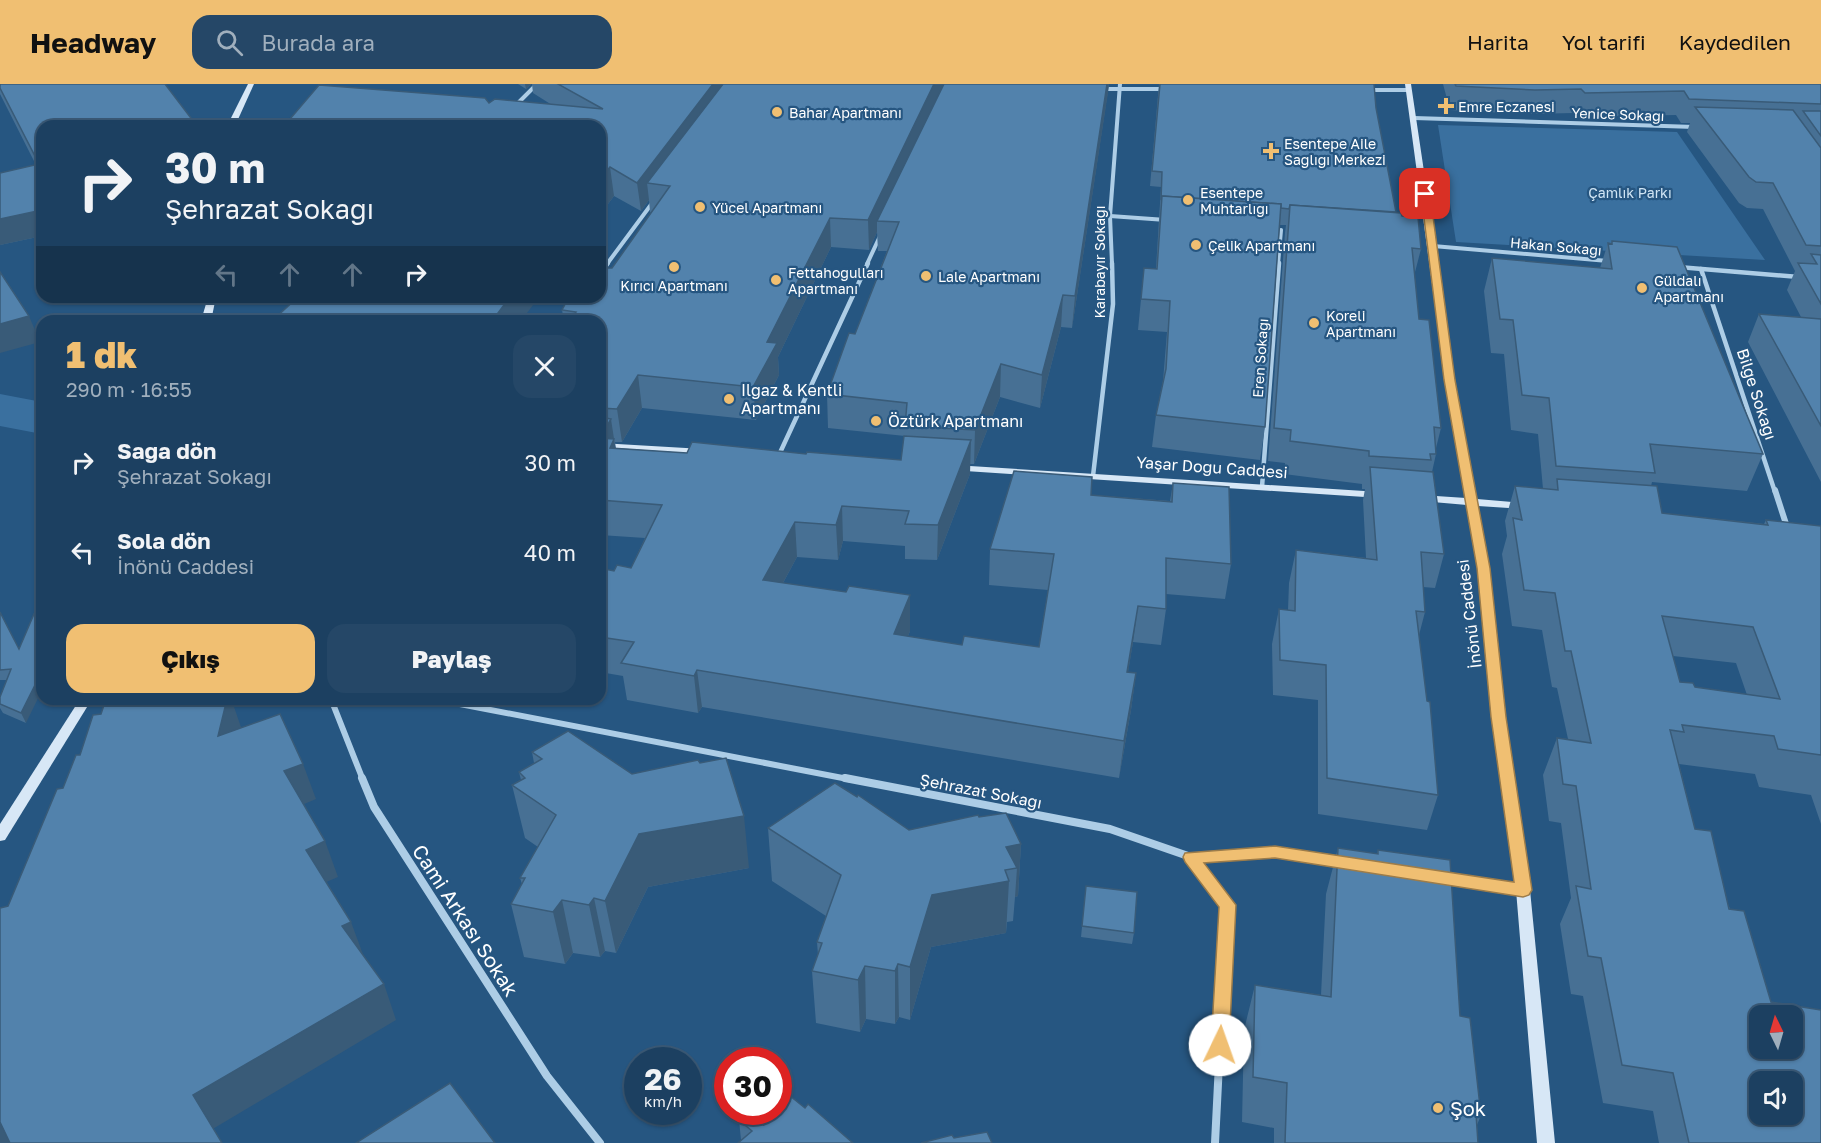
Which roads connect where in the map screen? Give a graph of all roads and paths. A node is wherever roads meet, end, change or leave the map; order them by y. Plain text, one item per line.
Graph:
1 (251, 84) edge
2 (537, 84) edge
3 (1119, 86) edge
4 (1408, 87) edge
5 (1096, 89) edge
6 (1176, 89) edge
7 (1362, 90) edge
8 (508, 112) edge
9 (1414, 118) junction
10 (234, 120) edge
11 (1701, 127) edge
12 (656, 198) edge
13 (1110, 216) junction
14 (1167, 220) edge
15 (886, 223) edge
16 (1270, 230) edge
17 (1281, 231) junction
18 (1293, 231) edge
19 (1420, 239) edge
20 (1432, 243) junction
21 (1620, 262) edge
22 (606, 266) edge
23 (1666, 266) edge
24 (1701, 269) junction
25 (1810, 278) edge
26 (606, 446) edge
27 (710, 453) edge
28 (778, 457) edge
29 (941, 467) edge
30 (1093, 476) junction
31 (1262, 487) junction
32 (1390, 496) edge
33 (1413, 498) edge
34 (1470, 502) junction
35 (1541, 507) edge
36 (1787, 527) edge
37 (82, 705) edge
38 (333, 705) edge
39 (465, 705) edge
40 (0, 836) edge
41 (1191, 857) junction
42 (1346, 863) edge
43 (1429, 876) edge
44 (1523, 890) junction
45 (600, 1143) edge
46 (1215, 1143) edge
47 (1546, 1143) edge

1 - 10 street
2 - 8 street
3 - 5 street
3 - 6 street
3 - 13 street, Karabayır Sokağı
4 - 7 street
4 - 9 street, İnönü Caddesi
9 - 11 street, Yenice Sokağı
9 - 20 street, İnönü Caddesi
12 - 22 street
13 - 14 street
13 - 30 street, Karabayır Sokağı
15 - 28 street
16 - 17 street
17 - 18 street
17 - 31 street, Eren Sokağı
19 - 20 street, Hakan Sokağı
20 - 21 street, Hakan Sokağı
20 - 34 street, İnönü Caddesi
23 - 24 street
24 - 25 street
24 - 36 street, Bilge Sokağı
26 - 27 street
29 - 30 street, Yaşar Doğu Caddesi
30 - 31 street, Yaşar Doğu Caddesi
31 - 32 street, Yaşar Doğu Caddesi
33 - 34 street
34 - 35 street
34 - 44 street, İnönü Caddesi
37 - 40 street
38 - 45 street, Cami Arkası Sokak
39 - 41 street, Şehrazat Sokağı
41 - 42 street, Şehrazat Sokağı
41 - 46 street
43 - 44 street
44 - 47 street, İnönü Caddesi

